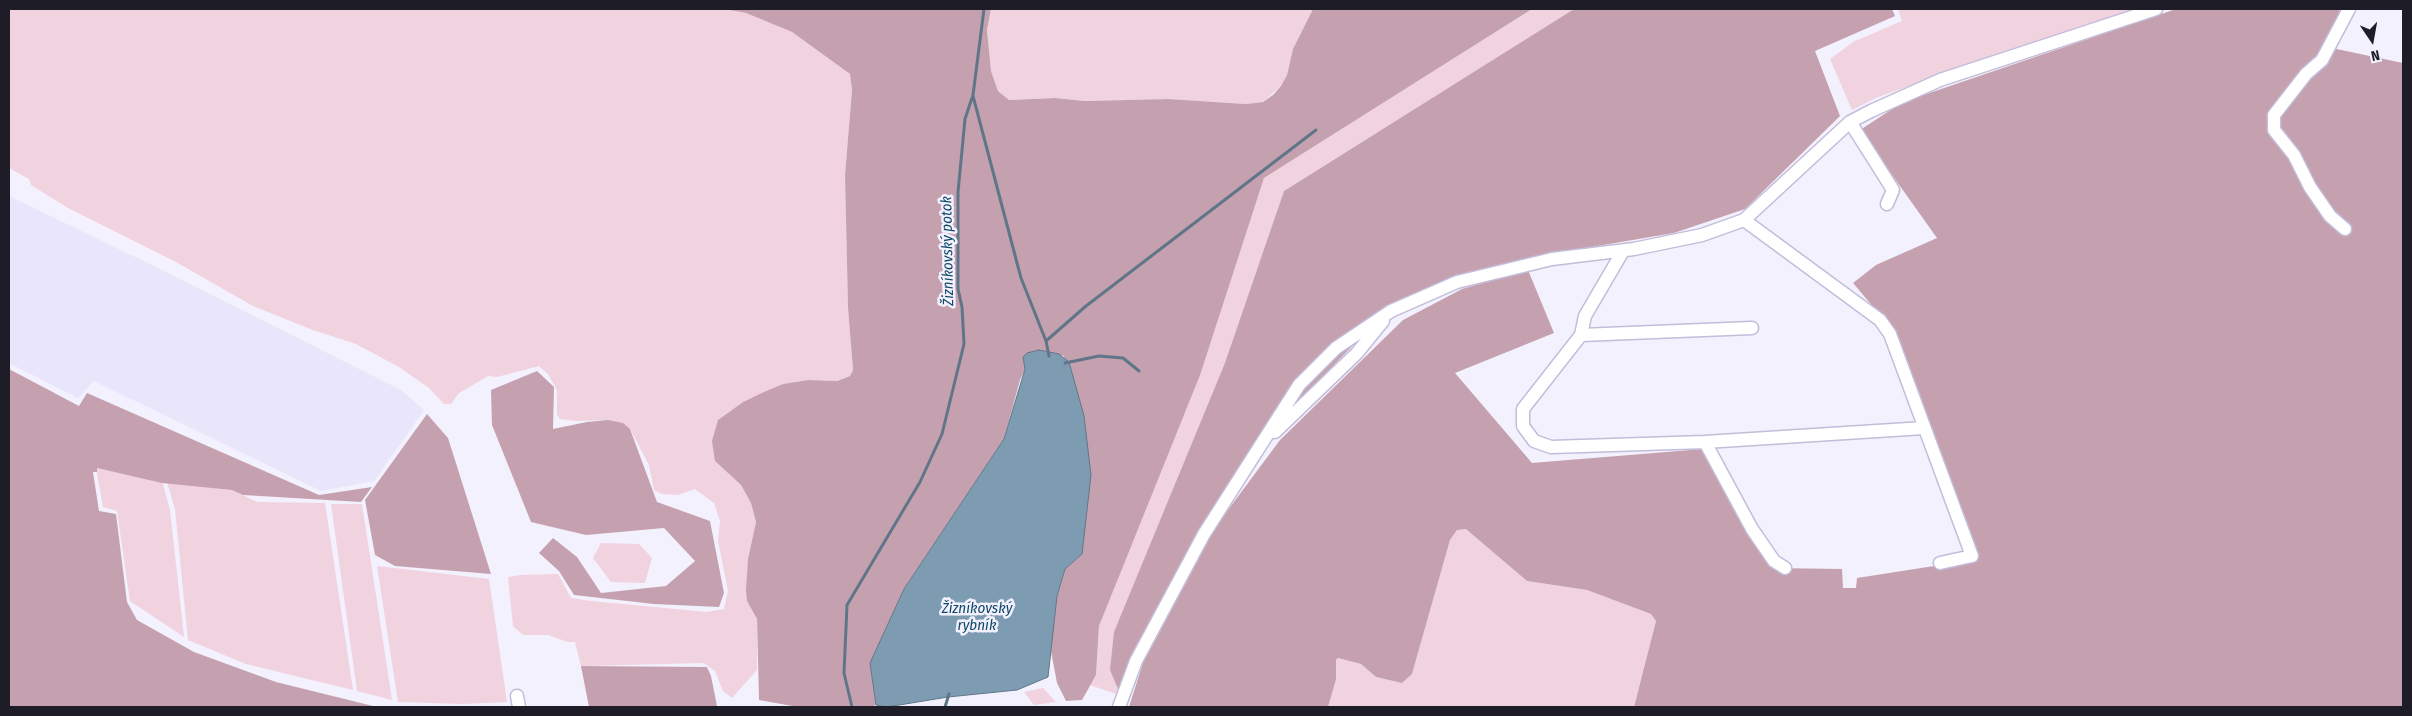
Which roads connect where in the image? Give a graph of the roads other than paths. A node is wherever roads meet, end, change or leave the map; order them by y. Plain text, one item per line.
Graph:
1 (2156, 9) edge
2 (2349, 9) edge
3 (1850, 122) junction
4 (1888, 204) dead end
5 (1744, 220) junction
6 (2344, 229) dead end
7 (1623, 251) junction
8 (1391, 311) junction
9 (1752, 328) dead end
10 (1582, 335) junction
11 (1924, 428) junction
12 (1705, 442) junction
13 (1262, 446) junction
14 (1940, 563) dead end
15 (1785, 568) dead end
16 (1119, 707) edge

1 - 3 street
2 - 6 street
3 - 4 street
3 - 5 street
5 - 7 street
5 - 11 street
7 - 8 street
7 - 10 street
8 - 13 street
8 - 13 street
9 - 10 street
10 - 12 street
11 - 12 street
11 - 14 street
12 - 15 street
13 - 16 street

